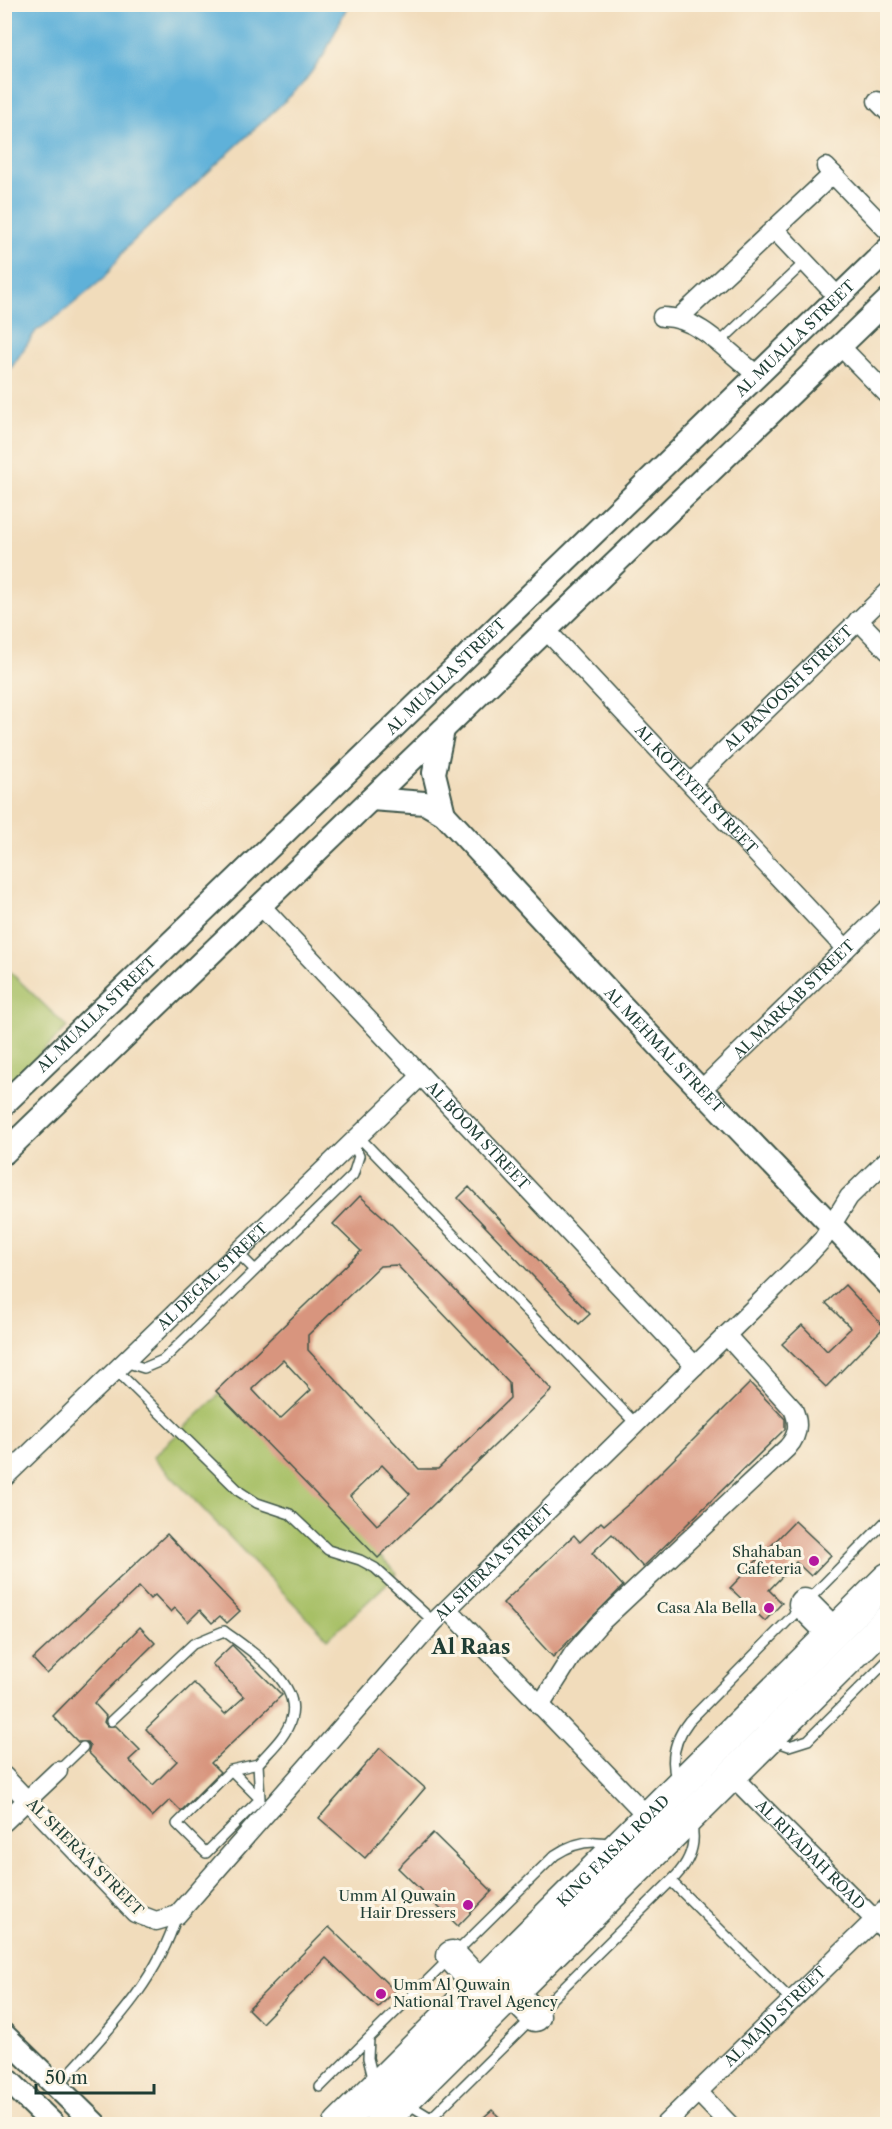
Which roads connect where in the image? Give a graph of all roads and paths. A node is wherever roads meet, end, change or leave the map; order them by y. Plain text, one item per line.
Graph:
1 (774, 229) junction
2 (888, 231) edge
3 (888, 249) edge
4 (805, 262) junction
5 (838, 297) junction
6 (883, 310) edge
7 (718, 344) junction
8 (840, 346) junction
9 (757, 375) junction
10 (888, 395) edge
11 (888, 592) edge
12 (858, 620) junction
13 (546, 630) junction
14 (888, 651) edge
15 (443, 730) junction
16 (691, 783) junction
17 (371, 799) junction
18 (444, 814) junction
19 (261, 906) junction
20 (888, 908) edge
21 (846, 949) junction
22 (421, 1076) junction
23 (701, 1090) junction
24 (4, 1104) edge
25 (355, 1139) junction
26 (4, 1153) edge
27 (888, 1159) edge
28 (832, 1225) junction
29 (238, 1252) junction
30 (255, 1270) junction
31 (888, 1284) edge
32 (726, 1335) junction
33 (120, 1366) junction
34 (695, 1366) junction
35 (635, 1423) junction
36 (4, 1478) edge
37 (888, 1519) edge
38 (888, 1578) edge
39 (804, 1604) junction
40 (448, 1609) junction
41 (888, 1620) edge
42 (434, 1622) junction
43 (833, 1633) junction
44 (888, 1660) edge
45 (540, 1706) junction
46 (111, 1721) dead end
47 (770, 1738) junction
48 (83, 1747) dead end
49 (258, 1764) junction
50 (231, 1770) junction
51 (58, 1771) joint
52 (4, 1776) edge
53 (732, 1776) junction
54 (679, 1786) junction
55 (28, 1799) junction
56 (260, 1799) junction
57 (648, 1816) junction
58 (690, 1817) junction
59 (4, 1822) edge
60 (618, 1847) junction
61 (671, 1881) junction
62 (881, 1913) edge
63 (177, 1915) junction
64 (888, 1933) edge
65 (452, 1956) junction
66 (479, 1985) junction
67 (512, 1993) junction
68 (791, 2001) junction
69 (535, 2016) junction
70 (4, 2035) edge
71 (369, 2038) junction
72 (4, 2076) edge
73 (320, 2086) dead end
74 (57, 2088) junction
75 (377, 2088) junction
76 (698, 2092) junction
77 (404, 2101) junction
78 (428, 2121) edge
79 (52, 2124) edge
80 (95, 2124) edge
81 (339, 2124) edge
82 (380, 2124) edge
83 (665, 2124) edge
84 (729, 2124) edge

1 - 2 street
1 - 4 street
1 - 7 street
3 - 5 street, AL MUALLA STREET
4 - 5 street
4 - 7 lane
5 - 9 street, AL MUALLA STREET
6 - 8 street
7 - 9 street
8 - 10 street
8 - 13 street
9 - 24 street, AL MUALLA STREET
11 - 12 street, AL BANOOSH STREET
12 - 14 street
12 - 16 street, AL BANOOSH STREET
13 - 15 street
13 - 16 street, AL KOTEYEH STREET
15 - 17 street
15 - 18 street, AL MEHMAL STREET
16 - 21 street, AL KOTEYEH STREET
17 - 18 street, AL MEHMAL STREET
17 - 19 street
18 - 23 street, AL MEHMAL STREET
19 - 22 street, AL BOOM STREET
19 - 26 street
20 - 21 street, AL MARKAB STREET
21 - 23 street, AL MARKAB STREET
22 - 25 street, AL DEGAL STREET
22 - 34 street, AL BOOM STREET
23 - 28 street, AL MEHMAL STREET
25 - 29 street, AL DEGAL STREET
25 - 30 lane
25 - 35 lane
27 - 28 street, AL SHERA'A STREET
28 - 31 street, AL MEHMAL STREET
28 - 32 street, AL SHERA'A STREET
29 - 30 lane
29 - 33 street, AL DEGAL STREET
30 - 33 lane
32 - 34 street, AL SHERA'A STREET
32 - 45 street
33 - 36 street, AL DEGAL STREET
33 - 42 lane
34 - 35 street, AL SHERA'A STREET
35 - 40 street, AL SHERA'A STREET
37 - 39 lane
38 - 43 main road, KING FAISAL ROAD
39 - 43 main road
39 - 54 lane
40 - 42 street, AL SHERA'A STREET
40 - 45 street
41 - 47 main road, KING FAISAL ROAD
42 - 63 street, AL SHERA'A STREET
43 - 54 main road, KING FAISAL ROAD
44 - 47 lane
45 - 57 street
46 - 49 lane
47 - 53 main road, KING FAISAL ROAD
48 - 51 lane
49 - 50 lane
49 - 56 lane
50 - 56 lane
50 - 56 lane
51 - 55 street
52 - 55 street, AL SHERA'A STREET
53 - 58 main road, KING FAISAL ROAD
53 - 62 street, AL RIYADAH ROAD
54 - 57 main road, KING FAISAL ROAD
55 - 59 street
55 - 63 street, AL SHERA'A STREET
57 - 60 main road, KING FAISAL ROAD
58 - 61 lane
58 - 67 main road, KING FAISAL ROAD
60 - 65 lane
60 - 66 main road, KING FAISAL ROAD
61 - 68 lane
61 - 69 lane
62 - 64 street, AL RIYADAH ROAD
62 - 68 street, AL MAJD STREET
63 - 74 lane
65 - 66 main road
65 - 71 lane
66 - 75 main road, KING FAISAL ROAD
67 - 69 main road
67 - 77 main road, KING FAISAL ROAD
68 - 76 street, AL MAJD STREET
69 - 78 lane
70 - 74 street
71 - 73 lane
71 - 75 lane
72 - 79 street
74 - 80 street
75 - 81 main road, KING FAISAL ROAD
76 - 83 street, AL MAJD STREET
76 - 84 street
77 - 78 lane
77 - 82 main road, KING FAISAL ROAD

